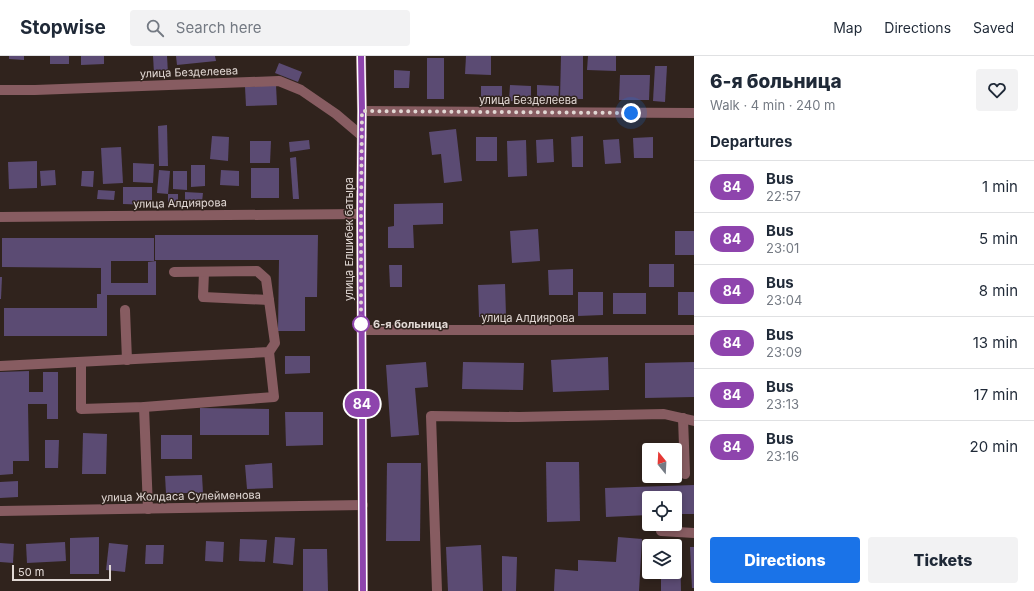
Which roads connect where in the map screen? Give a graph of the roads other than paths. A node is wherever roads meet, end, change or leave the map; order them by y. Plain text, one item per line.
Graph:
1 (361, 56) edge
2 (0, 90) edge
3 (362, 111) junction
4 (694, 113) edge
5 (362, 136) junction
6 (361, 214) junction
7 (0, 217) edge
8 (174, 272) dead end
9 (204, 272) junction
10 (269, 300) junction
11 (125, 310) dead end
12 (361, 330) junction
13 (694, 330) edge
14 (269, 352) junction
15 (127, 360) junction
16 (81, 362) junction
17 (0, 366) edge
18 (144, 407) junction
19 (683, 418) junction
20 (694, 421) edge
21 (685, 474) dead end
22 (363, 505) junction
23 (148, 509) junction
24 (0, 511) edge
25 (661, 531) dead end
26 (694, 532) edge
27 (363, 591) edge
28 (437, 591) edge

1 - 3 street, улица Елшибек батыра
2 - 5 street, улица Безделеева
3 - 4 street, улица Безделеева
3 - 5 street, улица Елшибек батыра
5 - 6 street, улица Елшибек батыра
6 - 7 street, улица Алдиярова
6 - 12 street, улица Елшибек батыра
8 - 9 street
9 - 10 street
9 - 10 street
10 - 14 street
11 - 15 street
12 - 13 street, улица Алдиярова
12 - 22 street, улица Елшибек батыра
14 - 15 street
14 - 18 street
15 - 16 street
16 - 17 street
16 - 18 street
18 - 23 street
19 - 20 street
19 - 21 street
19 - 28 street
22 - 23 street, улица Жолдаса Сулейменова
22 - 27 street, улица Елшибек батыра
23 - 24 street, улица Жолдаса Сулейменова
25 - 26 street

